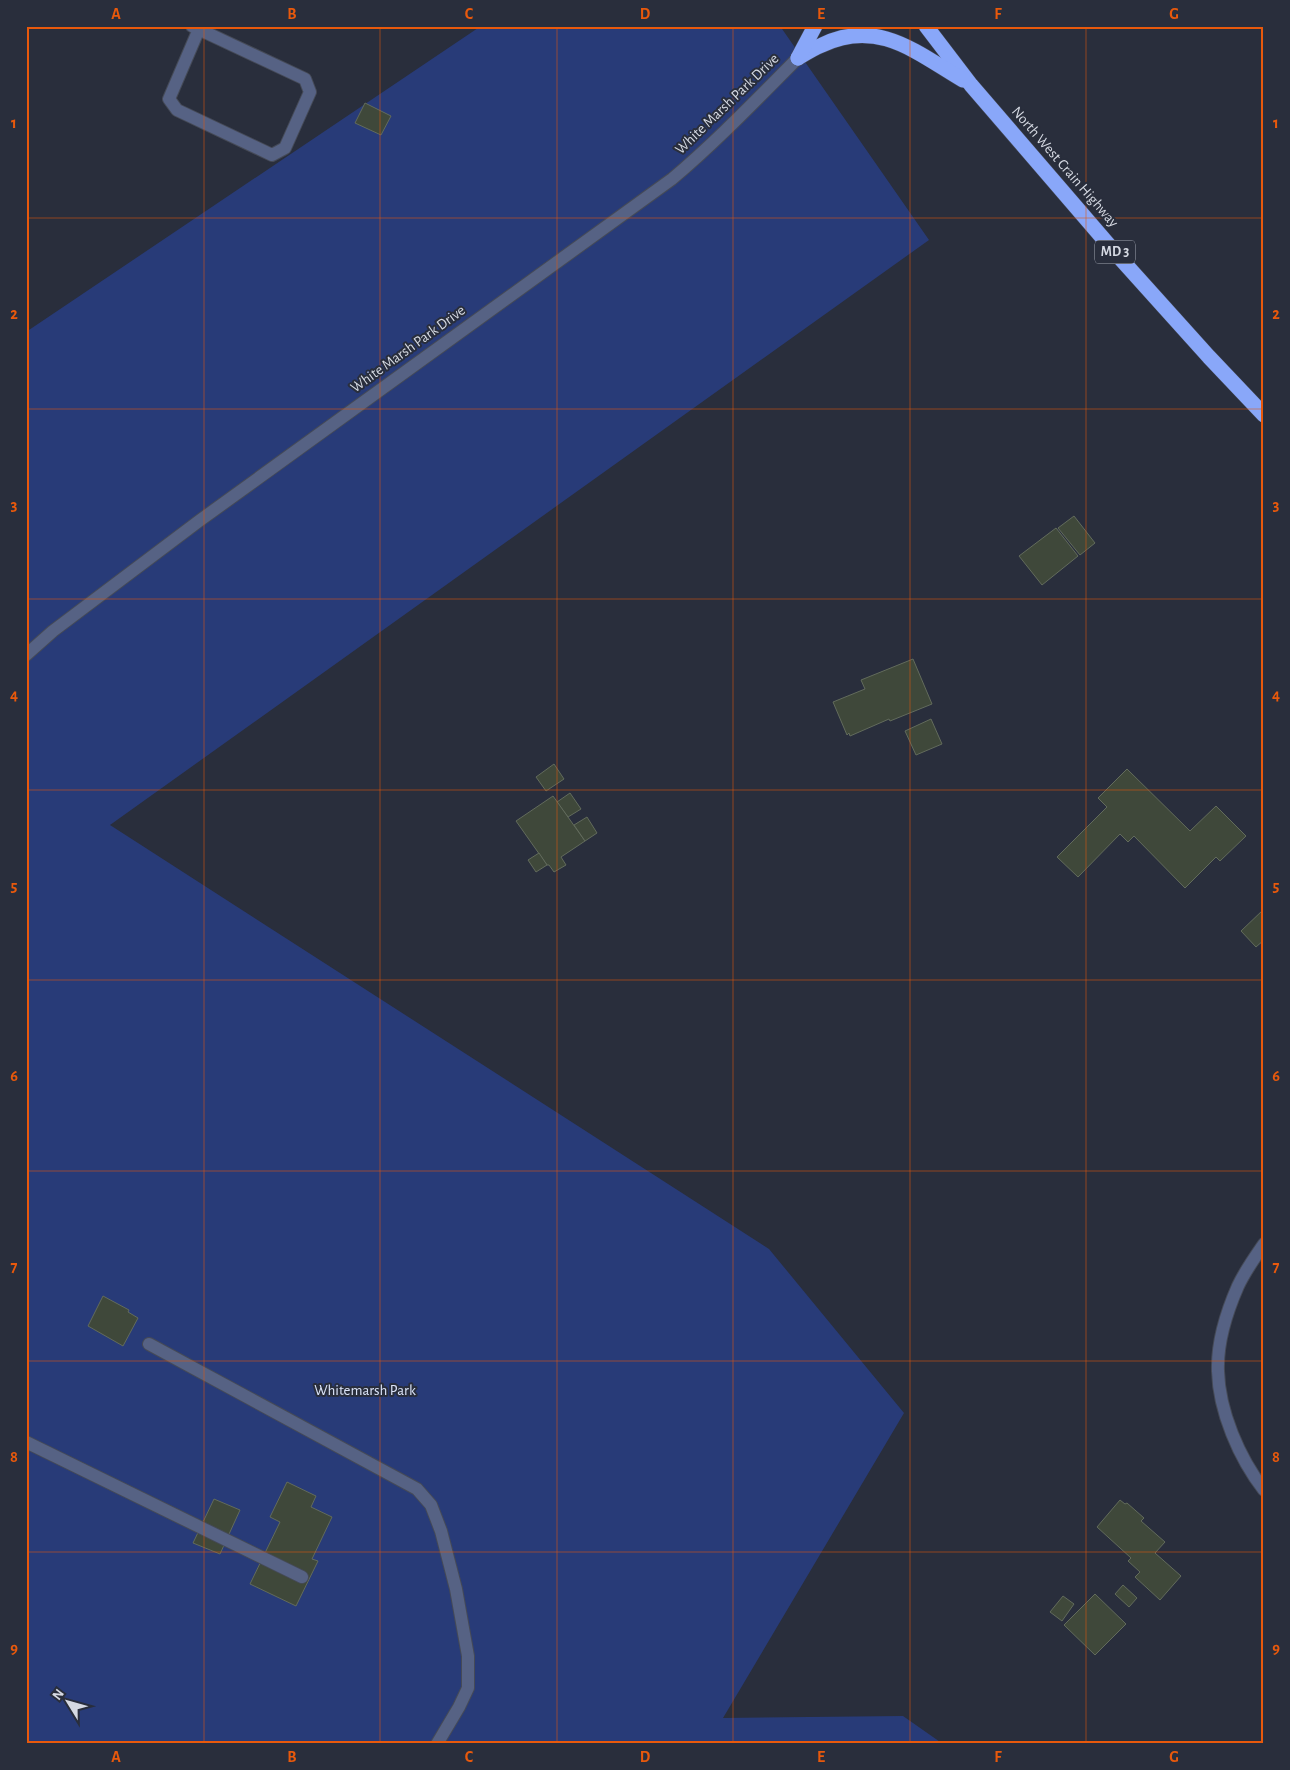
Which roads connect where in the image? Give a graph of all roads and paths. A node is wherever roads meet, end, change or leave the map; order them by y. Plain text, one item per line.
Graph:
1 (814, 26) edge
2 (926, 26) edge
3 (196, 28) edge
4 (798, 58) junction
5 (971, 85) junction
6 (1264, 415) edge
7 (26, 655) edge
8 (1264, 1244) edge
9 (149, 1344) dead end
10 (26, 1442) edge
11 (1264, 1490) edge
12 (302, 1577) dead end
13 (437, 1744) edge

1 - 4 highway
2 - 5 highway, North West Crain Highway / MD 3
3 - 3 street
4 - 5 highway
4 - 7 street, White Marsh Park Drive
5 - 6 highway, North West Crain Highway / MD 3
8 - 11 street
9 - 13 street
10 - 12 street

